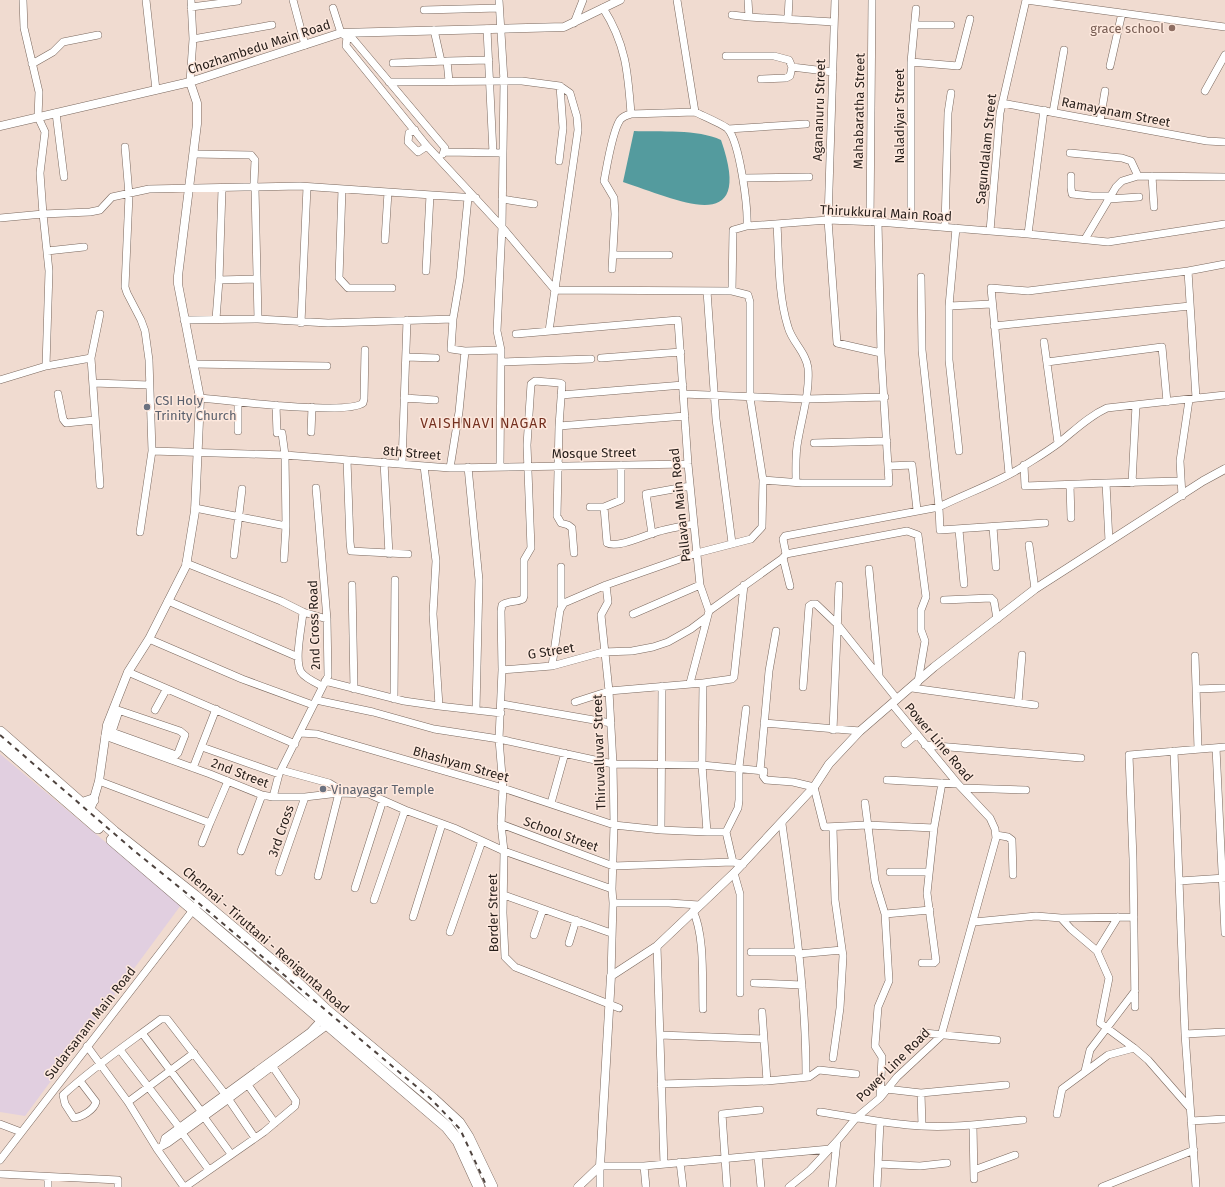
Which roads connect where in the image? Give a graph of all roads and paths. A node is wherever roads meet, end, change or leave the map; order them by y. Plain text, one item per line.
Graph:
1 (23, 0) edge
2 (146, 0) edge
3 (293, 0) edge
4 (499, 0) edge
5 (583, 0) edge
6 (620, 0) edge
7 (677, 0) edge
8 (748, 0) edge
9 (789, 0) edge
10 (835, 0) edge
11 (872, 0) edge
12 (1026, 0) edge
13 (238, 1) dead end
14 (1078, 3) edge
15 (191, 4) edge
16 (333, 8) dead end
17 (499, 8) junction
18 (603, 8) junction
19 (916, 9) dead end
20 (424, 10) dead end
21 (1122, 12) junction
22 (732, 15) dead end
23 (749, 17) junction
24 (788, 19) junction
25 (970, 19) dead end
26 (834, 22) junction
27 (574, 23) junction
28 (272, 25) dead end
29 (915, 25) junction
30 (951, 25) dead end
31 (1225, 27) edge
32 (500, 28) junction
33 (488, 29) junction
34 (434, 30) junction
35 (344, 35) junction
36 (98, 36) dead end
37 (193, 39) junction
38 (305, 45) junction
39 (1064, 50) dead end
40 (1225, 55) edge
41 (726, 56) dead end
42 (489, 60) junction
43 (444, 61) junction
44 (911, 62) junction
45 (32, 64) junction
46 (393, 64) dead end
47 (1110, 66) dead end
48 (377, 67) junction
49 (792, 67) junction
50 (833, 72) junction
51 (370, 75) junction
52 (761, 79) dead end
53 (449, 81) junction
54 (490, 81) junction
55 (504, 81) junction
56 (190, 82) junction
57 (389, 82) junction
58 (560, 86) junction
59 (156, 90) junction
60 (1105, 91) dead end
61 (1206, 91) dead end
62 (951, 92) dead end
63 (1002, 103) junction
64 (1044, 110) junction
65 (695, 112) junction
66 (1053, 112) junction
67 (56, 113) junction
68 (631, 114) junction
69 (38, 117) junction
70 (1100, 121) junction
71 (806, 124) dead end
72 (0, 126) edge
73 (728, 129) junction
74 (415, 130) junction
75 (1225, 142) edge
76 (427, 146) junction
77 (125, 147) dead end
78 (445, 152) junction
79 (493, 153) junction
80 (1070, 153) dead end
81 (194, 154) junction
82 (503, 154) junction
83 (437, 156) junction
84 (559, 161) dead end
85 (1071, 176) dead end
86 (1138, 176) junction
87 (1152, 176) junction
88 (64, 177) dead end
89 (809, 177) dead end
90 (743, 178) junction
91 (1225, 178) edge
92 (255, 186) junction
93 (307, 186) junction
94 (190, 188) junction
95 (222, 189) junction
96 (342, 189) junction
97 (388, 192) junction
98 (129, 194) junction
99 (430, 195) junction
100 (1109, 197) junction
101 (1139, 197) dead end
102 (472, 198) junction
103 (502, 199) junction
104 (534, 204) dead end
105 (1154, 207) dead end
106 (43, 214) junction
107 (0, 218) edge
108 (828, 220) junction
109 (870, 222) junction
110 (878, 222) junction
111 (777, 224) junction
112 (911, 224) junction
113 (1225, 224) edge
114 (747, 226) junction
115 (502, 227) junction
116 (945, 227) junction
117 (956, 228) junction
118 (990, 231) junction
119 (1028, 234) junction
120 (1085, 239) junction
121 (386, 240) dead end
122 (84, 247) dead end
123 (47, 251) junction
124 (613, 255) junction
125 (669, 256) dead end
126 (1225, 264) edge
127 (612, 269) dead end
128 (426, 271) dead end
129 (1188, 271) junction
130 (921, 277) dead end
131 (258, 279) junction
132 (219, 280) junction
133 (392, 288) dead end
134 (555, 290) junction
135 (707, 291) junction
136 (732, 291) junction
137 (992, 304) junction
138 (949, 306) junction
139 (1190, 306) junction
140 (100, 314) dead end
141 (216, 319) junction
142 (258, 319) junction
143 (453, 319) junction
144 (184, 320) junction
145 (408, 320) junction
146 (301, 323) junction
147 (994, 326) junction
148 (549, 331) junction
149 (516, 334) dead end
150 (1044, 342) dead end
151 (365, 350) dead end
152 (501, 350) junction
153 (465, 351) junction
154 (681, 352) junction
155 (881, 353) junction
156 (91, 358) junction
157 (406, 358) junction
158 (436, 358) dead end
159 (601, 358) dead end
160 (591, 359) dead end
161 (501, 362) junction
162 (1047, 362) junction
163 (193, 364) junction
164 (46, 366) junction
165 (327, 366) dead end
166 (0, 380) edge
167 (94, 383) junction
168 (149, 385) junction
169 (683, 385) junction
170 (58, 394) dead end
171 (683, 394) junction
172 (715, 394) junction
173 (1225, 394) edge
174 (561, 395) junction
175 (884, 397) junction
176 (200, 398) junction
177 (404, 398) junction
178 (750, 398) junction
179 (1192, 399) junction
180 (435, 400) dead end
181 (806, 400) junction
182 (238, 402) junction
183 (1167, 402) junction
184 (1136, 404) junction
185 (276, 405) junction
186 (312, 407) junction
187 (685, 416) junction
188 (95, 420) junction
189 (559, 426) junction
190 (238, 431) dead end
191 (311, 432) dead end
192 (887, 441) junction
193 (814, 443) dead end
194 (1058, 443) junction
195 (152, 451) junction
196 (198, 451) junction
197 (958, 451) dead end
198 (285, 455) junction
199 (347, 460) junction
200 (384, 462) junction
201 (402, 464) junction
202 (688, 464) junction
203 (621, 465) junction
204 (1024, 465) junction
205 (424, 466) junction
206 (500, 466) junction
207 (527, 466) junction
208 (558, 466) junction
209 (888, 466) junction
210 (468, 467) junction
211 (450, 468) junction
212 (1225, 470) edge
213 (1009, 474) junction
214 (763, 480) junction
215 (1181, 481) junction
216 (796, 482) junction
217 (1106, 483) junction
218 (1132, 483) junction
219 (100, 485) dead end
220 (1070, 485) junction
221 (690, 486) junction
222 (316, 488) dead end
223 (242, 490) dead end
224 (1182, 496) junction
225 (590, 507) dead end
226 (604, 507) junction
227 (939, 507) junction
228 (195, 508) junction
229 (917, 510) junction
230 (239, 516) junction
231 (1071, 518) dead end
232 (1045, 523) dead end
233 (694, 524) junction
234 (286, 526) junction
235 (993, 527) junction
236 (959, 530) junction
237 (140, 532) dead end
238 (652, 534) junction
239 (1109, 541) junction
240 (732, 543) junction
241 (1029, 545) dead end
242 (574, 553) dead end
243 (697, 553) junction
244 (389, 554) junction
245 (408, 554) dead end
246 (234, 555) dead end
247 (784, 556) junction
248 (284, 559) dead end
249 (186, 563) junction
250 (561, 567) dead end
251 (996, 567) dead end
252 (869, 569) dead end
253 (395, 580) dead end
254 (964, 584) dead end
255 (352, 585) dead end
256 (606, 585) junction
257 (700, 585) junction
258 (744, 585) junction
259 (839, 585) dead end
260 (790, 586) dead end
261 (1035, 589) junction
262 (944, 600) dead end
263 (168, 601) junction
264 (561, 605) junction
265 (303, 612) junction
266 (633, 614) dead end
267 (708, 614) junction
268 (327, 619) junction
269 (997, 620) junction
270 (837, 624) junction
271 (776, 631) dead end
272 (149, 639) junction
273 (604, 652) junction
274 (1022, 655) dead end
275 (1195, 656) dead end
276 (298, 657) junction
277 (552, 666) junction
278 (502, 670) junction
279 (128, 672) junction
280 (879, 676) junction
281 (690, 683) junction
282 (704, 683) junction
283 (324, 684) junction
284 (915, 685) junction
285 (662, 686) junction
286 (803, 687) dead end
287 (1225, 688) edge
288 (354, 689) junction
289 (1196, 689) junction
290 (166, 690) junction
291 (609, 691) junction
292 (394, 699) junction
293 (575, 702) dead end
294 (895, 702) junction
295 (314, 703) junction
296 (1018, 703) junction
297 (502, 704) junction
298 (1035, 705) dead end
299 (439, 706) junction
300 (216, 709) junction
301 (746, 709) dead end
302 (117, 710) junction
303 (155, 710) dead end
304 (476, 710) junction
305 (501, 713) junction
306 (611, 723) junction
307 (764, 723) junction
308 (833, 730) junction
309 (860, 731) junction
310 (0, 732) edge
311 (300, 733) junction
312 (917, 734) junction
313 (109, 735) junction
314 (499, 739) junction
315 (0, 742) edge
316 (295, 744) junction
317 (905, 744) dead end
318 (925, 745) junction
319 (202, 747) junction
320 (1225, 747) edge
321 (1216, 748) junction
322 (1198, 749) junction
323 (1174, 750) junction
324 (565, 753) junction
325 (1081, 758) dead end
326 (613, 764) junction
327 (662, 764) junction
328 (702, 765) junction
329 (193, 768) junction
330 (739, 768) junction
331 (760, 771) junction
332 (280, 772) junction
333 (887, 780) dead end
334 (99, 781) junction
335 (228, 781) junction
336 (942, 783) junction
337 (960, 786) junction
338 (814, 787) junction
339 (503, 788) junction
340 (1026, 790) dead end
341 (342, 793) junction
342 (262, 795) junction
343 (273, 797) junction
344 (305, 797) junction
345 (93, 800) junction
346 (383, 800) junction
347 (551, 803) junction
348 (865, 803) dead end
349 (81, 804) junction
350 (405, 810) junction
351 (87, 814) junction
352 (210, 823) junction
353 (442, 824) junction
354 (501, 824) junction
355 (782, 824) junction
356 (614, 825) junction
357 (867, 825) junction
358 (833, 828) junction
359 (934, 828) junction
360 (661, 830) junction
361 (707, 832) junction
362 (726, 832) junction
363 (996, 835) junction
364 (482, 841) junction
365 (202, 842) dead end
366 (241, 851) dead end
367 (504, 851) junction
368 (734, 862) junction
369 (743, 864) junction
370 (613, 866) junction
371 (279, 872) dead end
372 (890, 872) dead end
373 (929, 872) junction
374 (734, 873) junction
375 (1013, 875) dead end
376 (318, 876) dead end
377 (1224, 878) edge
378 (1179, 881) junction
379 (355, 888) dead end
380 (612, 889) junction
381 (504, 895) junction
382 (374, 900) dead end
383 (613, 903) junction
384 (197, 904) junction
385 (696, 908) junction
386 (543, 909) junction
387 (930, 910) junction
388 (885, 914) junction
389 (413, 917) dead end
390 (1118, 917) junction
391 (1134, 917) junction
392 (1060, 918) junction
393 (576, 920) junction
394 (974, 922) junction
395 (450, 932) dead end
396 (611, 933) junction
397 (1225, 933) edge
398 (534, 935) dead end
399 (569, 943) dead end
400 (656, 946) junction
401 (842, 950) junction
402 (1097, 951) junction
403 (751, 952) dead end
404 (798, 953) junction
405 (922, 963) dead end
406 (611, 976) junction
407 (754, 983) dead end
408 (802, 985) junction
409 (1135, 991) junction
410 (740, 993) dead end
411 (609, 1004) junction
412 (1135, 1007) dead end
413 (619, 1008) dead end
414 (703, 1009) dead end
415 (762, 1012) dead end
416 (326, 1022) junction
417 (1106, 1028) junction
418 (1225, 1032) edge
419 (142, 1033) junction
420 (924, 1033) dead end
421 (1185, 1034) junction
422 (660, 1035) junction
423 (941, 1036) junction
424 (764, 1039) junction
425 (997, 1040) dead end
426 (87, 1046) junction
427 (1134, 1048) junction
428 (120, 1050) junction
429 (194, 1053) junction
430 (280, 1058) junction
431 (833, 1058) dead end
432 (101, 1064) junction
433 (273, 1067) junction
434 (171, 1070) junction
435 (1085, 1071) junction
436 (856, 1074) dead end
437 (806, 1077) junction
438 (80, 1081) junction
439 (766, 1081) junction
440 (661, 1084) junction
441 (248, 1085) junction
442 (1006, 1085) dead end
443 (149, 1086) junction
444 (886, 1089) junction
445 (921, 1093) junction
446 (226, 1097) junction
447 (880, 1098) junction
448 (128, 1102) junction
449 (1191, 1108) junction
450 (760, 1110) dead end
451 (820, 1112) dead end
452 (202, 1114) junction
453 (1057, 1114) dead end
454 (856, 1118) junction
455 (1225, 1119) edge
456 (1023, 1120) dead end
457 (1192, 1121) junction
458 (880, 1122) junction
459 (275, 1123) junction
460 (0, 1124) edge
461 (972, 1125) junction
462 (922, 1126) junction
463 (181, 1130) junction
464 (21, 1132) junction
465 (255, 1138) junction
466 (837, 1141) junction
467 (160, 1147) junction
468 (830, 1149) junction
469 (1194, 1150) junction
470 (231, 1154) junction
471 (1015, 1155) dead end
472 (758, 1156) junction
473 (725, 1159) junction
474 (0, 1160) edge
475 (680, 1162) junction
476 (947, 1163) dead end
477 (664, 1164) junction
478 (879, 1164) junction
479 (600, 1166) junction
480 (644, 1166) junction
481 (209, 1170) junction
482 (974, 1170) junction
483 (1, 1176) edge
484 (48, 1177) junction
485 (73, 1178) junction
486 (974, 1179) dead end
487 (96, 1183) edge
488 (48, 1187) edge
489 (73, 1187) edge
490 (118, 1187) edge
491 (184, 1187) edge
492 (480, 1187) edge
493 (492, 1187) edge
494 (578, 1187) edge
495 (600, 1187) edge
496 (646, 1187) edge
497 (683, 1187) edge
498 (727, 1187) edge
499 (761, 1187) edge
500 (789, 1187) edge
501 (832, 1187) edge
502 (876, 1187) edge
503 (1102, 1187) edge
504 (1196, 1187) edge

1 - 45 street
2 - 59 street
3 - 38 street
4 - 17 street
5 - 27 street
6 - 18 street, Chozhambedu Main Road
7 - 65 street
8 - 23 street
9 - 24 street
10 - 26 street, Agananuru Street
11 - 109 street, Mahabaratha Street
12 - 14 street
12 - 63 street, Sagundalam Street
13 - 15 street
14 - 21 street
15 - 37 street
16 - 35 street
17 - 20 street
17 - 32 street
18 - 27 street, Chozhambedu Main Road
18 - 68 street
19 - 29 street, Naladiyar Street
21 - 31 street
21 - 47 street
22 - 23 street
23 - 24 street
24 - 26 street
25 - 44 street
26 - 50 street, Agananuru Street
27 - 32 street, Chozhambedu Main Road
28 - 37 street
29 - 30 street
29 - 44 street, Naladiyar Street
32 - 33 street, Chozhambedu Main Road
32 - 55 street
33 - 34 street, Chozhambedu Main Road
33 - 42 street
34 - 35 street, Chozhambedu Main Road
34 - 43 street
35 - 38 street, Chozhambedu Main Road
35 - 48 street
35 - 51 street
36 - 45 street
37 - 56 street
38 - 56 street, Chozhambedu Main Road
39 - 66 street
40 - 61 street
41 - 49 street
42 - 43 street
42 - 54 street
43 - 46 street
43 - 53 street
44 - 112 street, Naladiyar Street
45 - 69 street
48 - 51 street
48 - 57 street
49 - 50 street
49 - 52 street
50 - 108 street, Agananuru Street
51 - 74 street
53 - 54 street
53 - 57 street
54 - 55 street
54 - 79 street
55 - 58 street
55 - 82 street
56 - 59 street, Chozhambedu Main Road
56 - 81 street
57 - 78 street
58 - 84 street
58 - 134 street
59 - 67 street, Chozhambedu Main Road
60 - 70 street
62 - 116 street
63 - 64 street, Ramayanam Street
63 - 118 street, Sagundalam Street
64 - 66 street, Ramayanam Street
64 - 119 street
65 - 68 street
65 - 73 street
66 - 70 street, Ramayanam Street
67 - 69 street, Chozhambedu Main Road
67 - 88 street
68 - 124 street
69 - 72 street, Chozhambedu Main Road
69 - 106 street
70 - 75 street, Ramayanam Street
71 - 73 street
73 - 90 street
74 - 76 street
74 - 76 street
76 - 83 street
77 - 98 street
78 - 79 street
78 - 83 street
79 - 82 street
80 - 86 street
81 - 92 street
81 - 94 street
82 - 103 street
83 - 102 street
85 - 100 street
86 - 87 street
86 - 100 street
87 - 91 street
87 - 105 street
89 - 90 street
90 - 114 street
92 - 93 street
92 - 95 street
92 - 131 street
93 - 96 street
93 - 146 street
94 - 95 street
94 - 98 street
94 - 144 street
95 - 132 street
96 - 97 street
96 - 133 street
97 - 99 street
97 - 121 street
98 - 106 street
98 - 168 street
99 - 102 street
99 - 128 street
100 - 101 street
100 - 120 street
102 - 115 street
102 - 143 street
103 - 104 street
103 - 115 street
106 - 107 street
106 - 123 street
108 - 109 street, Thirukkural Main Road
108 - 111 street, Thirukkural Main Road
108 - 155 street, Agananuru Street
109 - 110 street, Thirukkural Main Road
110 - 112 street, Thirukkural Main Road
110 - 155 street
111 - 114 street, Thirukkural Main Road
111 - 181 street
112 - 116 street, Thirukkural Main Road
113 - 120 street, Thirukkural Main Road
114 - 136 street
115 - 134 street
115 - 152 street
116 - 117 street, Thirukkural Main Road
117 - 118 street, Thirukkural Main Road
117 - 138 street
118 - 119 street, Thirukkural Main Road
119 - 120 street, Thirukkural Main Road
122 - 123 street
123 - 164 street
124 - 125 street
124 - 127 street
126 - 129 street
129 - 137 street
129 - 139 street
130 - 227 street
131 - 132 street
131 - 142 street
132 - 141 street
134 - 135 street
134 - 148 street
135 - 136 street
135 - 172 street
136 - 178 street
137 - 138 street
137 - 147 street
138 - 197 street
139 - 147 street
139 - 179 street
140 - 156 street
141 - 142 street
141 - 144 street
142 - 146 street
143 - 145 street
143 - 153 street
144 - 163 street
145 - 146 street
145 - 157 street
147 - 213 street
148 - 149 street
148 - 154 street, Pallavan Main Road
150 - 162 street
151 - 186 street
152 - 153 street
152 - 161 street
153 - 211 street
154 - 159 street
154 - 169 street, Pallavan Main Road
155 - 175 street
156 - 164 street
156 - 167 street
157 - 158 street
157 - 177 street
160 - 161 street
161 - 206 street
162 - 183 street
162 - 194 street
163 - 165 street
163 - 176 street
164 - 166 street
167 - 168 street
167 - 188 street
168 - 195 street
169 - 171 street, Pallavan Main Road
169 - 174 street
170 - 188 street
171 - 172 street
171 - 187 street, Pallavan Main Road
172 - 178 street
172 - 240 street
173 - 179 street
174 - 189 street
174 - 207 street
175 - 181 street
175 - 192 street
176 - 182 street
176 - 196 street
177 - 180 street
177 - 201 street
178 - 181 street
178 - 214 street
179 - 183 street
179 - 215 street
181 - 216 street
182 - 185 street
182 - 190 street
183 - 184 street
184 - 194 street
184 - 218 street
185 - 186 street
185 - 198 street
186 - 191 street
187 - 189 street
187 - 202 street, Pallavan Main Road
188 - 219 street
189 - 208 street
192 - 193 street
192 - 209 street
194 - 204 street
195 - 196 street, 8th Street
195 - 237 street
196 - 198 street, 8th Street
196 - 228 street
198 - 199 street, 8th Street
198 - 234 street
199 - 200 street, 8th Street
199 - 244 street
200 - 201 street, 8th Street
200 - 244 street
201 - 205 street, 8th Street
202 - 203 street, Mosque Street
202 - 221 street, Pallavan Main Road
203 - 208 street, Mosque Street
203 - 226 street
204 - 213 street
204 - 220 street
205 - 211 street, 8th Street
205 - 299 street
206 - 207 street, Mosque Street
206 - 210 street, 8th Street
207 - 208 street, Mosque Street
207 - 278 street, Border Street
208 - 242 street
209 - 216 street
209 - 229 street
210 - 211 street, 8th Street
210 - 304 street
212 - 224 street
213 - 227 street
214 - 216 street
214 - 240 street
215 - 218 street
215 - 224 street
217 - 218 street
217 - 220 street
217 - 239 street
220 - 231 street
221 - 233 street, Pallavan Main Road
221 - 238 street
222 - 268 street, 2nd Cross Road
223 - 230 street
224 - 239 street
225 - 226 street
226 - 238 street
227 - 229 street
227 - 236 street
228 - 230 street
228 - 249 street
229 - 247 street
230 - 234 street
230 - 246 street
232 - 235 street
233 - 238 street
233 - 243 street, Pallavan Main Road
234 - 248 street
235 - 236 street
235 - 251 street
236 - 254 street
239 - 261 street
240 - 243 street
241 - 261 street
243 - 256 street
243 - 257 street, Pallavan Main Road
244 - 245 street
247 - 258 street, G Street
247 - 260 street
247 - 284 street
249 - 263 street
249 - 265 street
250 - 264 street
252 - 280 street
253 - 292 street
255 - 288 street
256 - 264 street
256 - 273 street, Thiruvalluvar Street
257 - 266 street
257 - 267 street, Pallavan Main Road
258 - 267 street, G Street
258 - 282 street
259 - 270 street
261 - 269 street
262 - 269 street
263 - 272 street
263 - 276 street
264 - 277 street
265 - 268 street
265 - 276 street
267 - 273 street, G Street
267 - 281 street
268 - 283 street, 2nd Cross Road
269 - 284 street
270 - 280 street, Power Line Road
270 - 286 street, Power Line Road
270 - 308 street
271 - 307 street
272 - 279 street
272 - 295 street
273 - 277 street, G Street
273 - 291 street, Thiruvalluvar Street
274 - 296 street
275 - 289 street
276 - 283 street
277 - 278 street, G Street
278 - 297 street, Border Street
279 - 290 street
279 - 302 street
280 - 294 street, Power Line Road
281 - 282 street
281 - 285 street
282 - 328 street
283 - 288 street
283 - 295 street, 2nd Cross Road
284 - 294 street
284 - 296 street
285 - 291 street
285 - 327 street
287 - 289 street
288 - 292 street
289 - 322 street
290 - 300 street
290 - 303 street
291 - 293 street
291 - 306 street, Thiruvalluvar Street
292 - 299 street
294 - 309 street
294 - 312 street, Power Line Road
295 - 311 street, 2nd Cross Road
295 - 314 street
296 - 298 street
297 - 305 street, Border Street
297 - 306 street
299 - 304 street
300 - 316 street
300 - 319 street
301 - 330 street
302 - 313 street
302 - 313 street
304 - 305 street
305 - 314 street, Border Street
306 - 326 street, Thiruvalluvar Street
307 - 308 street
307 - 331 street
308 - 309 street
309 - 338 street
310 - 349 highway, Chennai - Tiruttani - Renigunta Road
311 - 316 street, 2nd Cross Road
311 - 339 street, Bhashyam Street
312 - 317 street
312 - 318 street, Power Line Road
313 - 329 street, 2nd Street
313 - 334 street
314 - 324 street
314 - 339 street, Border Street
315 - 351 highway, Chennai - Tiruttani - Renigunta Road
316 - 332 street, 2nd Cross Road
318 - 325 street
318 - 337 street, Power Line Road
319 - 329 street
319 - 332 street
320 - 321 street
321 - 322 street
321 - 377 street
322 - 323 street
323 - 378 street
323 - 391 street
324 - 326 street
324 - 347 street
326 - 327 street
326 - 356 street, Thiruvalluvar Street
327 - 328 street
327 - 360 street
328 - 330 street
328 - 361 street
329 - 335 street, 2nd Street
330 - 331 street
330 - 362 street
331 - 338 street
332 - 341 street
332 - 343 street, 2nd Cross Road
333 - 336 street
334 - 345 street
334 - 352 street
335 - 342 street, 2nd Street
335 - 352 street
336 - 337 street
336 - 359 street
337 - 340 street
337 - 363 street, Power Line Road
338 - 355 street
338 - 358 street
339 - 347 street, Bhashyam Street
339 - 354 street, Border Street
341 - 344 street, 2nd Street
341 - 346 street, 2nd Street
341 - 376 street
342 - 343 street, 2nd Street
342 - 366 street
343 - 344 street, 2nd Street
344 - 371 street, 3rd Cross
345 - 349 highway
345 - 351 street
346 - 350 street, 2nd Street
346 - 379 street
347 - 356 street, Bhashyam Street
348 - 357 street
349 - 351 highway, Chennai - Tiruttani - Renigunta Road
350 - 353 street, 2nd Street
350 - 382 street
351 - 384 highway, Chennai - Tiruttani - Renigunta Road
352 - 365 street
353 - 364 street, 2nd Street
353 - 389 street
354 - 367 street, Border Street
354 - 370 street, School Street
355 - 369 street
355 - 404 street
356 - 360 street, Bhashyam Street
356 - 370 street, Thiruvalluvar Street
357 - 358 street
357 - 359 street
357 - 388 street
358 - 401 street
359 - 373 street
360 - 361 street, Bhashyam Street
361 - 362 street, Bhashyam Street
362 - 368 street
363 - 375 street
363 - 394 street, Power Line Road
364 - 367 street, 2nd Street
364 - 395 street
367 - 380 street, 2nd Street
367 - 381 street, Border Street
368 - 369 street
368 - 370 street
369 - 374 street
370 - 380 street, Thiruvalluvar Street
372 - 373 street
373 - 387 street
374 - 385 street
374 - 410 street
377 - 378 street
377 - 397 street
378 - 421 street
380 - 383 street, Thiruvalluvar Street
381 - 386 street
381 - 411 street, Border Street
383 - 385 street
383 - 396 street, Thiruvalluvar Street
384 - 416 highway, Chennai - Tiruttani - Renigunta Road
384 - 426 street, Sudarsanam Main Road
384 - 493 highway, Chennai - Tiruttani - Renigunta Road
385 - 400 street
385 - 414 street
386 - 393 street
386 - 398 street
387 - 388 street
387 - 405 street
388 - 447 street
390 - 391 street
390 - 392 street
390 - 402 street
391 - 409 street
392 - 394 street
392 - 402 street
393 - 396 street
393 - 399 street
394 - 423 street, Power Line Road
396 - 406 street, Thiruvalluvar Street
400 - 406 street
400 - 422 street
401 - 404 street
401 - 431 street
402 - 417 street
403 - 404 street
404 - 408 street
406 - 411 street
407 - 408 street
408 - 437 street
409 - 412 street
409 - 417 street
411 - 413 street, Border Street
411 - 479 street
415 - 424 street
416 - 430 street
416 - 492 highway, Chennai - Tiruttani - Renigunta Road
417 - 427 street
417 - 435 street
418 - 421 street
419 - 428 street
419 - 429 street
419 - 434 street
420 - 423 street
421 - 449 street
422 - 424 street
422 - 440 street
423 - 425 street
423 - 444 street, Power Line Road
424 - 439 street
426 - 432 street
426 - 464 street, Sudarsanam Main Road
427 - 435 street
427 - 449 street
428 - 432 street
428 - 443 street
429 - 434 street
429 - 446 street
430 - 433 street
430 - 446 street
432 - 438 street
432 - 448 street
433 - 441 street
433 - 459 street
434 - 443 street
434 - 452 street
435 - 453 street
436 - 437 street
437 - 439 street
438 - 438 street
439 - 440 street
440 - 477 street
441 - 446 street
441 - 459 street
442 - 445 street
443 - 448 street
443 - 463 street
444 - 445 street
444 - 447 street, Power Line Road
445 - 462 street
446 - 452 street
446 - 465 street
447 - 454 street, Power Line Road
448 - 467 street
449 - 457 street
450 - 473 street
451 - 454 street
452 - 463 street
452 - 470 street
454 - 458 street
454 - 466 street, Power Line Road
455 - 457 street
456 - 461 street
457 - 469 street
458 - 462 street
458 - 478 street
459 - 465 street
460 - 464 street
461 - 462 street
461 - 482 street
463 - 467 street
463 - 481 street
464 - 474 street, Sudarsanam Main Road
465 - 470 street
466 - 468 street, Power Line Road
466 - 501 street
467 - 491 street
468 - 472 street
468 - 500 street, Power Line Road
469 - 503 street
469 - 504 street
470 - 481 street
471 - 482 street
472 - 473 street
472 - 499 street
473 - 475 street
473 - 498 street
475 - 477 street
475 - 497 street
476 - 478 street
477 - 480 street
478 - 502 street
479 - 480 street
479 - 494 street
479 - 495 street
480 - 496 street
481 - 491 street
482 - 486 street
483 - 484 street
484 - 485 street
484 - 488 street
485 - 487 street
485 - 489 street
487 - 490 street

